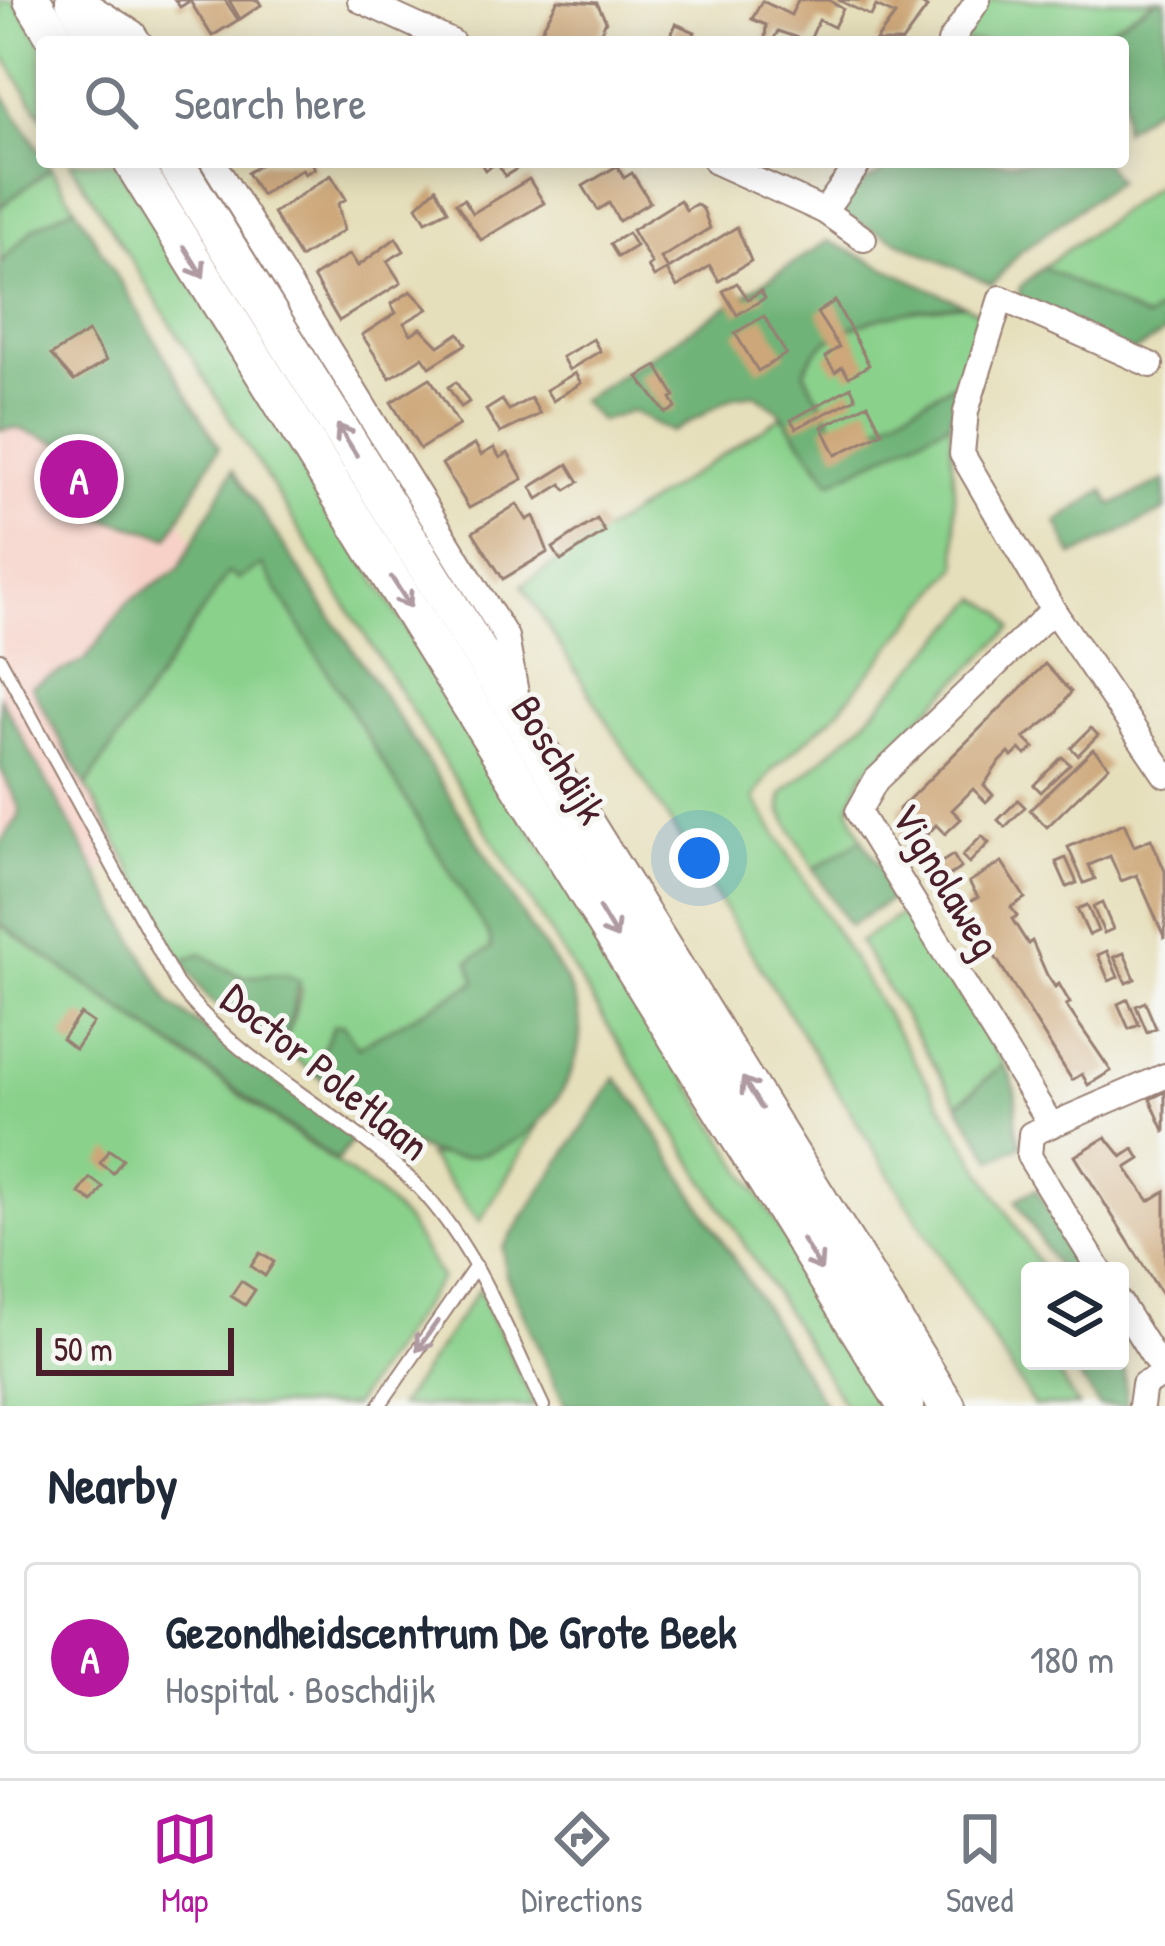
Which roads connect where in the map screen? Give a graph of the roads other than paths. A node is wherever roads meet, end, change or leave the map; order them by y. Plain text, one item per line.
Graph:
1 (32, 0) edge
2 (77, 0) edge
3 (360, 0) edge
4 (978, 0) edge
5 (54, 36) edge
6 (97, 36) edge
7 (136, 36) edge
8 (439, 36) edge
9 (954, 36) edge
10 (136, 168) edge
11 (179, 168) edge
12 (217, 168) edge
13 (729, 168) edge
14 (856, 168) edge
15 (824, 211) junction
16 (864, 239) dead end
17 (1151, 365) dead end
18 (1053, 610) junction
19 (0, 659) edge
20 (521, 718) junction
21 (1165, 776) edge
22 (1165, 1076) edge
23 (1050, 1123) junction
24 (1094, 1262) edge
25 (476, 1266) junction
26 (1129, 1317) edge
27 (1165, 1375) edge
28 (379, 1406) edge
29 (543, 1406) edge
30 (906, 1406) edge
31 (947, 1406) edge
32 (1141, 1406) edge

1 - 5 main road
2 - 6 main road
2 - 7 street
3 - 8 street
4 - 9 street
10 -> 30 main road, Boschdijk
20 -> 11 main road, Boschdijk
12 - 20 street, Boschdijk
13 - 15 street
14 - 15 street
15 - 16 street
17 - 18 street
18 - 21 street
18 - 23 street, Vignolaweg
19 - 25 lane, Doctor Poletlaan
31 -> 20 main road, Boschdijk
22 - 23 street
23 - 24 street
25 -> 28 lane
25 - 29 lane, Doctor Poletlaan
26 - 27 street
27 - 32 street

